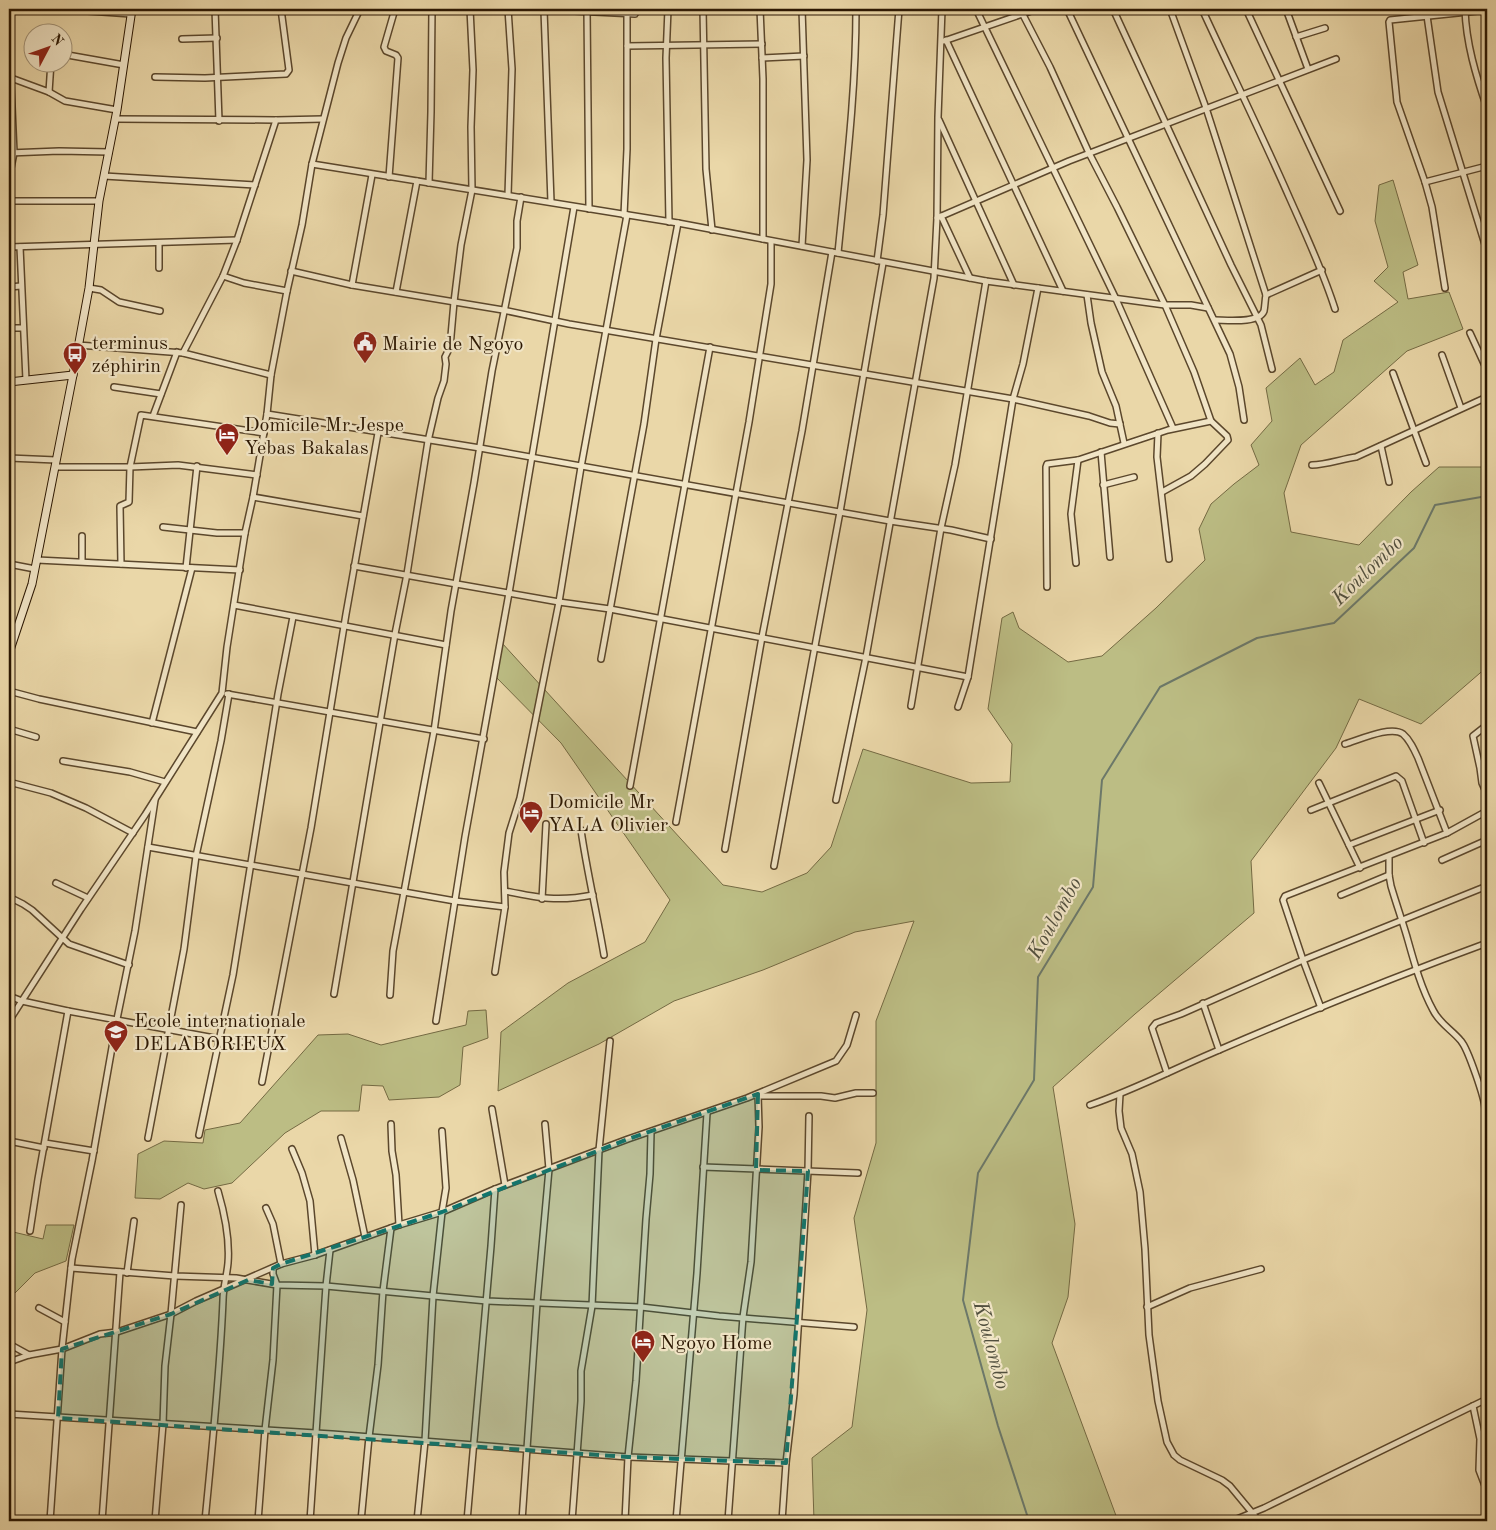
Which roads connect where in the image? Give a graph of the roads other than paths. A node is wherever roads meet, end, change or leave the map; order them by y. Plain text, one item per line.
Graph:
1 (20, 9) edge
2 (58, 9) edge
3 (215, 9) edge
4 (281, 9) edge
5 (360, 9) edge
6 (395, 9) edge
7 (432, 9) edge
8 (470, 9) edge
9 (508, 9) edge
10 (534, 9) edge
11 (637, 9) edge
12 (668, 9) edge
13 (703, 9) edge
14 (760, 9) edge
15 (802, 9) edge
16 (856, 9) edge
17 (899, 9) edge
18 (942, 9) edge
19 (976, 9) edge
20 (1037, 9) edge
21 (1067, 9) edge
22 (1113, 9) edge
23 (1170, 9) edge
24 (1202, 9) edge
25 (1246, 9) edge
26 (1286, 9) edge
27 (1426, 9) edge
28 (544, 10) junction
29 (556, 10) edge
30 (598, 10) edge
31 (1465, 10) edge
32 (1487, 10) edge
33 (131, 11) edge
34 (1022, 11) edge
35 (587, 12) junction
36 (627, 14) junction
37 (1428, 16) junction
38 (985, 27) junction
39 (1325, 28) dead end
40 (9, 37) edge
41 (1296, 37) junction
42 (217, 38) junction
43 (182, 39) dead end
44 (943, 41) junction
45 (762, 44) junction
46 (666, 45) junction
47 (703, 45) junction
48 (627, 46) junction
49 (72, 56) edge
50 (804, 56) junction
51 (762, 58) junction
52 (1336, 59) dead end
53 (124, 65) junction
54 (1308, 69) junction
55 (50, 72) edge
56 (155, 77) dead end
57 (11, 78) junction
58 (218, 78) junction
59 (1280, 80) junction
60 (49, 92) junction
61 (1243, 94) junction
62 (1206, 108) junction
63 (1487, 108) edge
64 (117, 110) junction
65 (938, 117) junction
66 (116, 119) junction
67 (323, 119) junction
68 (276, 120) junction
69 (219, 121) junction
70 (1166, 124) junction
71 (1129, 139) junction
72 (109, 152) junction
73 (12, 153) edge
74 (1089, 153) junction
75 (312, 164) junction
76 (1487, 166) edge
77 (1053, 169) junction
78 (1463, 173) junction
79 (372, 174) junction
80 (104, 176) junction
81 (389, 177) junction
82 (9, 178) edge
83 (417, 182) junction
84 (1425, 182) junction
85 (428, 184) junction
86 (255, 185) junction
87 (1012, 185) junction
88 (472, 190) junction
89 (508, 195) junction
90 (521, 197) junction
91 (99, 201) junction
92 (977, 201) junction
93 (9, 202) edge
94 (551, 202) junction
95 (574, 207) junction
96 (589, 209) junction
97 (1340, 211) dead end
98 (626, 215) junction
99 (939, 217) junction
100 (669, 222) junction
101 (678, 224) junction
102 (712, 230) junction
103 (763, 239) junction
104 (237, 240) junction
105 (771, 241) junction
106 (94, 243) junction
107 (159, 243) junction
108 (802, 246) junction
109 (9, 247) edge
110 (20, 247) junction
111 (1487, 251) edge
112 (835, 252) junction
113 (880, 262) junction
114 (159, 268) dead end
115 (1322, 270) junction
116 (291, 271) junction
117 (934, 272) junction
118 (223, 276) junction
119 (970, 278) junction
120 (986, 281) junction
121 (352, 285) junction
122 (1014, 285) junction
123 (21, 286) junction
124 (9, 287) edge
125 (89, 288) junction
126 (1038, 288) junction
127 (1445, 288) dead end
128 (287, 291) junction
129 (1063, 291) junction
130 (396, 292) junction
131 (1087, 295) junction
132 (1266, 295) junction
133 (1116, 299) junction
134 (454, 302) junction
135 (1165, 305) junction
136 (1208, 308) junction
137 (1335, 309) dead end
138 (503, 310) junction
139 (160, 311) dead end
140 (1256, 317) junction
141 (1215, 320) junction
142 (554, 321) junction
143 (9, 328) edge
144 (23, 328) junction
145 (606, 330) junction
146 (1470, 332) dead end
147 (656, 339) junction
148 (78, 345) junction
149 (710, 347) junction
150 (180, 352) junction
151 (759, 355) junction
152 (1442, 355) dead end
153 (813, 365) junction
154 (1272, 369) dead end
155 (1487, 370) edge
156 (863, 373) junction
157 (1393, 373) dead end
158 (73, 375) junction
159 (271, 375) junction
160 (26, 380) junction
161 (9, 382) edge
162 (915, 382) junction
163 (114, 387) dead end
164 (968, 391) junction
165 (161, 394) junction
166 (1487, 397) edge
167 (1013, 399) junction
168 (1461, 408) junction
169 (267, 414) junction
170 (153, 416) junction
171 (1244, 420) dead end
172 (1211, 421) junction
173 (1120, 424) junction
174 (1173, 428) junction
175 (1414, 431) junction
176 (264, 433) junction
177 (378, 433) junction
178 (1158, 433) junction
179 (428, 441) junction
180 (1124, 444) junction
181 (1381, 446) junction
182 (480, 448) junction
183 (1101, 452) junction
184 (9, 458) edge
185 (532, 458) junction
186 (1078, 460) junction
187 (1426, 463) dead end
188 (55, 464) junction
189 (1312, 465) dead end
190 (197, 466) junction
191 (130, 467) junction
192 (581, 467) junction
193 (257, 475) junction
194 (634, 476) junction
195 (1134, 477) dead end
196 (1389, 482) dead end
197 (685, 485) junction
198 (1103, 485) junction
199 (1162, 492) junction
200 (737, 494) junction
201 (253, 497) junction
202 (787, 502) junction
203 (840, 512) junction
204 (363, 516) junction
205 (890, 521) junction
206 (163, 527) dead end
207 (941, 528) junction
208 (190, 530) junction
209 (245, 533) junction
210 (82, 536) dead end
211 (991, 538) junction
212 (1110, 557) dead end
213 (1169, 559) dead end
214 (37, 560) junction
215 (82, 561) junction
216 (1076, 563) dead end
217 (9, 564) edge
218 (121, 564) junction
219 (354, 566) junction
220 (189, 568) junction
221 (35, 569) junction
222 (240, 570) junction
223 (407, 574) junction
224 (456, 584) junction
225 (1047, 587) dead end
226 (509, 593) junction
227 (559, 602) junction
228 (234, 605) junction
229 (610, 609) junction
230 (293, 617) junction
231 (660, 618) junction
232 (344, 626) junction
233 (712, 628) junction
234 (395, 634) junction
235 (762, 637) junction
236 (10, 645) edge
237 (446, 645) junction
238 (814, 648) junction
239 (9, 653) edge
240 (866, 657) junction
241 (601, 659) dead end
242 (917, 666) junction
243 (968, 677) junction
244 (9, 691) edge
245 (222, 693) junction
246 (229, 694) junction
247 (277, 703) junction
248 (911, 706) dead end
249 (958, 707) dead end
250 (329, 712) junction
251 (380, 721) junction
252 (152, 723) junction
253 (1487, 725) edge
254 (9, 729) edge
255 (434, 731) junction
256 (196, 732) junction
257 (36, 737) dead end
258 (484, 739) junction
259 (1345, 744) dead end
260 (63, 761) dead end
261 (9, 782) edge
262 (165, 782) junction
263 (1320, 783) dead end
264 (630, 786) dead end
265 (1487, 794) edge
266 (156, 798) junction
267 (836, 800) dead end
268 (1328, 803) junction
269 (1311, 810) dead end
270 (1440, 810) junction
271 (1487, 811) edge
272 (1416, 820) junction
273 (676, 822) dead end
274 (546, 824) dead end
275 (581, 830) dead end
276 (133, 832) junction
277 (1448, 833) junction
278 (1487, 840) edge
279 (1424, 843) junction
280 (1349, 845) junction
281 (148, 847) junction
282 (725, 849) dead end
283 (196, 856) junction
284 (1389, 857) junction
285 (1442, 860) dead end
286 (251, 865) junction
287 (774, 866) dead end
288 (1360, 868) junction
289 (302, 874) junction
290 (1389, 875) junction
291 (56, 883) dead end
292 (354, 883) junction
293 (1487, 886) edge
294 (505, 890) junction
295 (404, 892) junction
296 (593, 895) junction
297 (1341, 895) dead end
298 (9, 897) edge
299 (88, 898) junction
300 (542, 898) junction
301 (454, 901) junction
302 (505, 907) junction
303 (1402, 921) junction
304 (62, 938) junction
305 (1487, 943) edge
306 (604, 955) dead end
307 (1303, 960) junction
308 (129, 966) junction
309 (1417, 970) junction
310 (495, 972) dead end
311 (334, 994) dead end
312 (390, 995) dead end
313 (9, 996) edge
314 (22, 1001) junction
315 (1203, 1004) junction
316 (1321, 1008) junction
317 (68, 1011) junction
318 (856, 1015) dead end
319 (10, 1019) edge
320 (117, 1019) junction
321 (436, 1021) dead end
322 (169, 1028) junction
323 (220, 1039) junction
324 (610, 1041) dead end
325 (269, 1045) junction
326 (1219, 1050) junction
327 (1167, 1073) junction
328 (262, 1082) dead end
329 (873, 1093) dead end
330 (1120, 1094) junction
331 (758, 1095) junction
332 (1090, 1104) dead end
333 (492, 1109) dead end
334 (1485, 1109) dead end
335 (707, 1113) junction
336 (809, 1116) dead end
337 (391, 1124) dead end
338 (545, 1124) dead end
339 (442, 1131) dead end
340 (651, 1132) junction
341 (199, 1136) dead end
342 (148, 1138) dead end
343 (341, 1138) dead end
344 (9, 1141) edge
345 (45, 1146) junction
346 (292, 1149) dead end
347 (599, 1150) junction
348 (94, 1151) junction
349 (703, 1166) junction
350 (549, 1168) junction
351 (756, 1170) junction
352 (808, 1171) junction
353 (858, 1174) dead end
354 (505, 1185) junction
355 (495, 1189) junction
356 (218, 1191) dead end
357 (181, 1205) dead end
358 (266, 1208) dead end
359 (442, 1212) junction
360 (134, 1221) dead end
361 (399, 1225) junction
362 (391, 1228) junction
363 (30, 1231) dead end
364 (365, 1237) junction
365 (330, 1250) junction
366 (315, 1255) junction
367 (281, 1264) junction
368 (71, 1268) junction
369 (273, 1268) junction
370 (1261, 1269) dead end
371 (120, 1272) junction
372 (127, 1273) junction
373 (175, 1276) junction
374 (225, 1278) junction
375 (248, 1280) junction
376 (278, 1285) junction
377 (326, 1286) junction
378 (223, 1290) junction
379 (383, 1292) junction
380 (433, 1296) junction
381 (487, 1301) junction
382 (537, 1303) junction
383 (592, 1306) junction
384 (641, 1307) junction
385 (1147, 1307) junction
386 (39, 1308) dead end
387 (171, 1314) junction
388 (693, 1314) junction
389 (743, 1317) junction
390 (65, 1322) junction
391 (798, 1322) junction
392 (854, 1327) dead end
393 (117, 1332) junction
394 (9, 1344) edge
395 (62, 1349) junction
396 (29, 1355) junction
397 (9, 1362) edge
398 (1487, 1400) edge
399 (1473, 1406) junction
400 (9, 1414) edge
401 (58, 1418) junction
402 (110, 1421) junction
403 (163, 1424) junction
404 (214, 1427) junction
405 (265, 1430) junction
406 (316, 1433) junction
407 (369, 1437) junction
408 (425, 1441) junction
409 (474, 1445) junction
410 (528, 1449) junction
411 (577, 1452) junction
412 (628, 1457) junction
413 (681, 1459) junction
414 (733, 1461) junction
415 (786, 1463) junction
416 (1487, 1491) edge
417 (1252, 1512) junction
418 (50, 1521) edge
419 (102, 1521) edge
420 (155, 1521) edge
421 (205, 1521) edge
422 (258, 1521) edge
423 (310, 1521) edge
424 (361, 1521) edge
425 (417, 1521) edge
426 (467, 1521) edge
427 (522, 1521) edge
428 (572, 1521) edge
429 (625, 1521) edge
430 (676, 1521) edge
431 (728, 1521) edge
432 (782, 1521) edge
433 (1232, 1521) edge
434 (1259, 1521) edge

1 - 2 street
2 - 33 street
3 - 42 street
4 - 58 street
5 - 67 street
6 - 81 street
7 - 85 street
8 - 88 street
9 - 89 street
10 - 28 street
11 - 36 street
12 - 46 street
13 - 47 street
14 - 45 street
15 - 50 street
16 - 112 street
17 - 113 street
18 - 44 street
19 - 38 street
20 - 34 street
21 - 71 street
22 - 70 street
23 - 62 street
24 - 61 street
25 - 59 street
26 - 41 street
27 - 37 street
28 - 29 street
28 - 94 street
29 - 35 street
30 - 35 street
30 - 36 street
31 - 32 street
31 - 37 street
31 - 63 street
33 - 53 street
34 - 38 street
34 - 74 street
35 - 96 street
36 - 48 street
37 - 78 street
37 - 84 street
38 - 44 street
38 - 77 street
39 - 41 street
40 - 57 street
41 - 54 street
42 - 43 street
42 - 58 street
44 - 65 street
44 - 87 street
45 - 47 street
45 - 51 street
46 - 47 street
46 - 48 street
46 - 100 street
47 - 102 street
48 - 98 street
49 - 53 street
50 - 51 street
50 - 108 street
51 - 103 street
52 - 54 street
53 - 64 street
54 - 59 street
55 - 60 street
56 - 58 street
57 - 60 street
57 - 73 street
58 - 69 street
59 - 61 street
59 - 97 street
60 - 64 street
61 - 62 street
61 - 115 street
62 - 70 street
62 - 132 street
64 - 66 street
65 - 92 street
65 - 99 street
66 - 69 street
66 - 72 street
67 - 68 street
67 - 75 street
68 - 69 street
68 - 86 street
70 - 71 street
70 - 140 street
71 - 74 street
71 - 136 street
72 - 73 street
72 - 80 street
73 - 82 street
74 - 77 street
74 - 135 street
75 - 79 street
75 - 116 street
76 - 78 street
77 - 87 street
77 - 133 street
78 - 84 street
78 - 111 street
79 - 81 street
79 - 121 street
80 - 86 street
80 - 91 street
81 - 83 street
83 - 85 street
83 - 130 street
84 - 127 street
85 - 88 street
86 - 104 street
87 - 92 street
87 - 129 street
88 - 89 street
88 - 134 street
89 - 90 street
90 - 94 street
90 - 138 street
91 - 93 street
91 - 106 street
92 - 99 street
92 - 122 street
94 - 95 street
95 - 96 street
95 - 142 street
96 - 98 street
98 - 100 street
98 - 145 street
99 - 117 street
99 - 119 street
100 - 101 street
101 - 102 street
101 - 147 street
102 - 103 street
103 - 105 street
104 - 107 street
104 - 118 street
105 - 108 street
105 - 151 street
106 - 107 street
106 - 110 street
106 - 125 street
107 - 114 street
108 - 112 street
109 - 110 street
110 - 123 street
112 - 113 street
112 - 153 street
113 - 117 street
113 - 156 street
115 - 132 street
115 - 137 street
116 - 121 street
116 - 128 street
117 - 119 street
117 - 162 street
118 - 128 street
118 - 150 street
119 - 120 street
120 - 122 street
120 - 164 street
121 - 130 street
122 - 126 street
123 - 124 street
123 - 144 street
125 - 139 street
125 - 148 street
126 - 129 street
126 - 167 street
128 - 159 street
129 - 131 street
130 - 134 street
131 - 133 street
131 - 173 street
132 - 140 street
133 - 135 street
133 - 174 street
134 - 138 street
134 - 179 street
135 - 136 street
135 - 172 street
136 - 141 street
138 - 142 street
138 - 182 street
140 - 141 street
140 - 154 street
141 - 171 street
142 - 145 street
142 - 185 street
143 - 144 street
144 - 160 street
145 - 147 street
145 - 192 street
146 - 155 street
147 - 149 street
147 - 194 street
148 - 150 street
148 - 158 street
149 - 151 street
149 - 197 street
150 - 159 street
150 - 165 street
151 - 153 street
151 - 200 street
152 - 168 street
153 - 156 street
153 - 202 street
156 - 162 street
156 - 203 street
157 - 175 street
158 - 160 street
158 - 188 street
159 - 169 street
160 - 161 street
162 - 164 street
162 - 205 street
163 - 165 street
164 - 167 street
164 - 207 street
165 - 170 street
166 - 168 street
167 - 173 street
167 - 211 street
168 - 175 street
169 - 176 street
169 - 177 street
170 - 176 street
170 - 191 street
172 - 174 street
172 - 199 street
173 - 180 street
174 - 178 street
175 - 181 street
175 - 187 street
176 - 193 street
177 - 179 street
177 - 204 street
178 - 180 street
178 - 199 street
179 - 182 street
179 - 223 street
180 - 183 street
181 - 189 street
181 - 196 street
182 - 185 street
182 - 224 street
183 - 186 street
183 - 198 street
184 - 188 street
185 - 192 street
185 - 226 street
186 - 216 street
186 - 225 street
188 - 191 street
188 - 214 street
190 - 191 street
190 - 193 street
190 - 208 street
191 - 218 street
192 - 194 street
192 - 227 street
193 - 201 street
194 - 197 street
194 - 229 street
195 - 198 street
197 - 200 street
197 - 231 street
198 - 212 street
199 - 213 street
200 - 202 street
200 - 233 street
201 - 204 street
201 - 209 street
202 - 203 street
202 - 235 street
203 - 205 street
203 - 238 street
204 - 219 street
205 - 207 street
205 - 240 street
206 - 208 street
207 - 211 street
207 - 242 street
208 - 209 street
208 - 220 street
209 - 222 street
210 - 215 street
211 - 243 street
214 - 215 street
214 - 221 street
215 - 218 street
217 - 221 street
218 - 220 street
219 - 223 street
219 - 232 street
220 - 222 street
220 - 252 street
221 - 236 street
222 - 228 street
223 - 224 street
223 - 234 street
224 - 226 street
224 - 237 street
226 - 227 street
226 - 258 street
227 - 229 street
227 - 294 street
228 - 230 street
228 - 245 street
229 - 231 street
229 - 241 street
230 - 232 street
230 - 247 street
231 - 233 street
231 - 264 street
232 - 234 street
232 - 250 street
233 - 235 street
233 - 273 street
234 - 237 street
234 - 251 street
235 - 238 street
235 - 282 street
236 - 239 street
237 - 255 street
238 - 240 street
238 - 287 street
240 - 242 street
240 - 267 street
242 - 243 street
242 - 248 street
243 - 249 street
244 - 252 street
245 - 246 street
245 - 256 street
246 - 247 street
246 - 283 street
247 - 250 street
247 - 286 street
250 - 251 street
250 - 289 street
251 - 255 street
251 - 292 street
252 - 256 street
253 - 265 street
254 - 257 street
255 - 258 street
255 - 295 street
256 - 262 street
258 - 301 street
259 - 270 street
260 - 262 street
261 - 276 street
262 - 266 street
263 - 268 street
266 - 276 street
266 - 281 street
268 - 269 street
268 - 272 street
268 - 280 street
270 - 272 street
270 - 277 street
271 - 277 street
272 - 279 street
272 - 280 street
274 - 300 street
275 - 296 street
276 - 299 street
277 - 279 street
278 - 285 street
279 - 284 street
280 - 288 street
281 - 283 street
281 - 308 street
283 - 286 street
283 - 322 street
284 - 288 street
284 - 290 street
286 - 289 street
286 - 323 street
288 - 307 street
289 - 292 street
289 - 325 street
290 - 297 street
290 - 303 street
291 - 299 street
292 - 295 street
292 - 311 street
293 - 303 street
294 - 300 street
294 - 302 street
295 - 301 street
295 - 312 street
296 - 300 street
296 - 306 street
298 - 304 street
299 - 304 street
301 - 302 street
301 - 321 street
302 - 310 street
303 - 307 street
303 - 309 street
304 - 308 street
304 - 314 street
305 - 309 street
307 - 315 street
307 - 316 street
308 - 320 street
309 - 316 street
309 - 334 street
313 - 314 street
314 - 317 street
314 - 319 street
315 - 326 street
315 - 327 street
316 - 326 street
317 - 320 street
317 - 345 street
318 - 331 street
320 - 322 street
320 - 348 street
322 - 323 street
322 - 342 street
323 - 325 street
323 - 341 street
324 - 347 street
325 - 328 street
326 - 327 street
327 - 330 street
329 - 331 street
330 - 332 street
330 - 385 street
331 - 335 street
331 - 351 street
333 - 354 street
335 - 340 street
335 - 349 street
336 - 352 street
337 - 361 street
338 - 350 street
339 - 359 street
340 - 347 street
340 - 384 street
343 - 364 street
344 - 345 street
345 - 348 street
345 - 363 street
346 - 366 street
347 - 350 street
347 - 383 street
348 - 368 street
349 - 351 street
349 - 388 street
350 - 354 street
350 - 382 street
351 - 352 street
351 - 389 street
352 - 353 street
352 - 391 street
354 - 355 street
355 - 359 street
355 - 381 street
356 - 374 street
357 - 373 street
358 - 367 street
359 - 361 street
359 - 380 street
360 - 372 street
361 - 362 street
362 - 364 street
362 - 379 street
364 - 365 street
365 - 366 street
365 - 377 street
366 - 367 street
367 - 369 street
368 - 371 street
368 - 390 street
369 - 375 street
369 - 376 street
370 - 385 street
371 - 372 street
371 - 393 street
372 - 373 street
373 - 374 street
373 - 387 street
374 - 375 street
374 - 378 street
375 - 376 street
375 - 378 street
376 - 377 street
376 - 405 street
377 - 379 street
377 - 406 street
378 - 387 street
378 - 404 street
379 - 380 street
379 - 407 street
380 - 381 street
380 - 408 street
381 - 382 street
381 - 409 street
382 - 383 street
382 - 410 street
383 - 384 street
383 - 411 street
384 - 388 street
384 - 412 street
385 - 417 street
386 - 390 street
387 - 393 street
387 - 403 street
388 - 389 street
388 - 413 street
389 - 391 street
389 - 414 street
390 - 395 street
391 - 392 street
391 - 415 street
393 - 395 street
393 - 402 street
394 - 396 street
395 - 396 street
395 - 401 street
396 - 397 street
398 - 399 street
399 - 416 street
399 - 417 street
400 - 401 street
401 - 402 street
401 - 418 street
402 - 403 street
402 - 419 street
403 - 404 street
403 - 420 street
404 - 405 street
404 - 421 street
405 - 406 street
405 - 422 street
406 - 407 street
406 - 423 street
407 - 408 street
407 - 424 street
408 - 409 street
408 - 425 street
409 - 410 street
409 - 426 street
410 - 411 street
410 - 427 street
411 - 412 street
411 - 428 street
412 - 413 street
412 - 429 street
413 - 414 street
413 - 430 street
414 - 415 street
414 - 431 street
415 - 432 street
417 - 433 street
417 - 434 street

